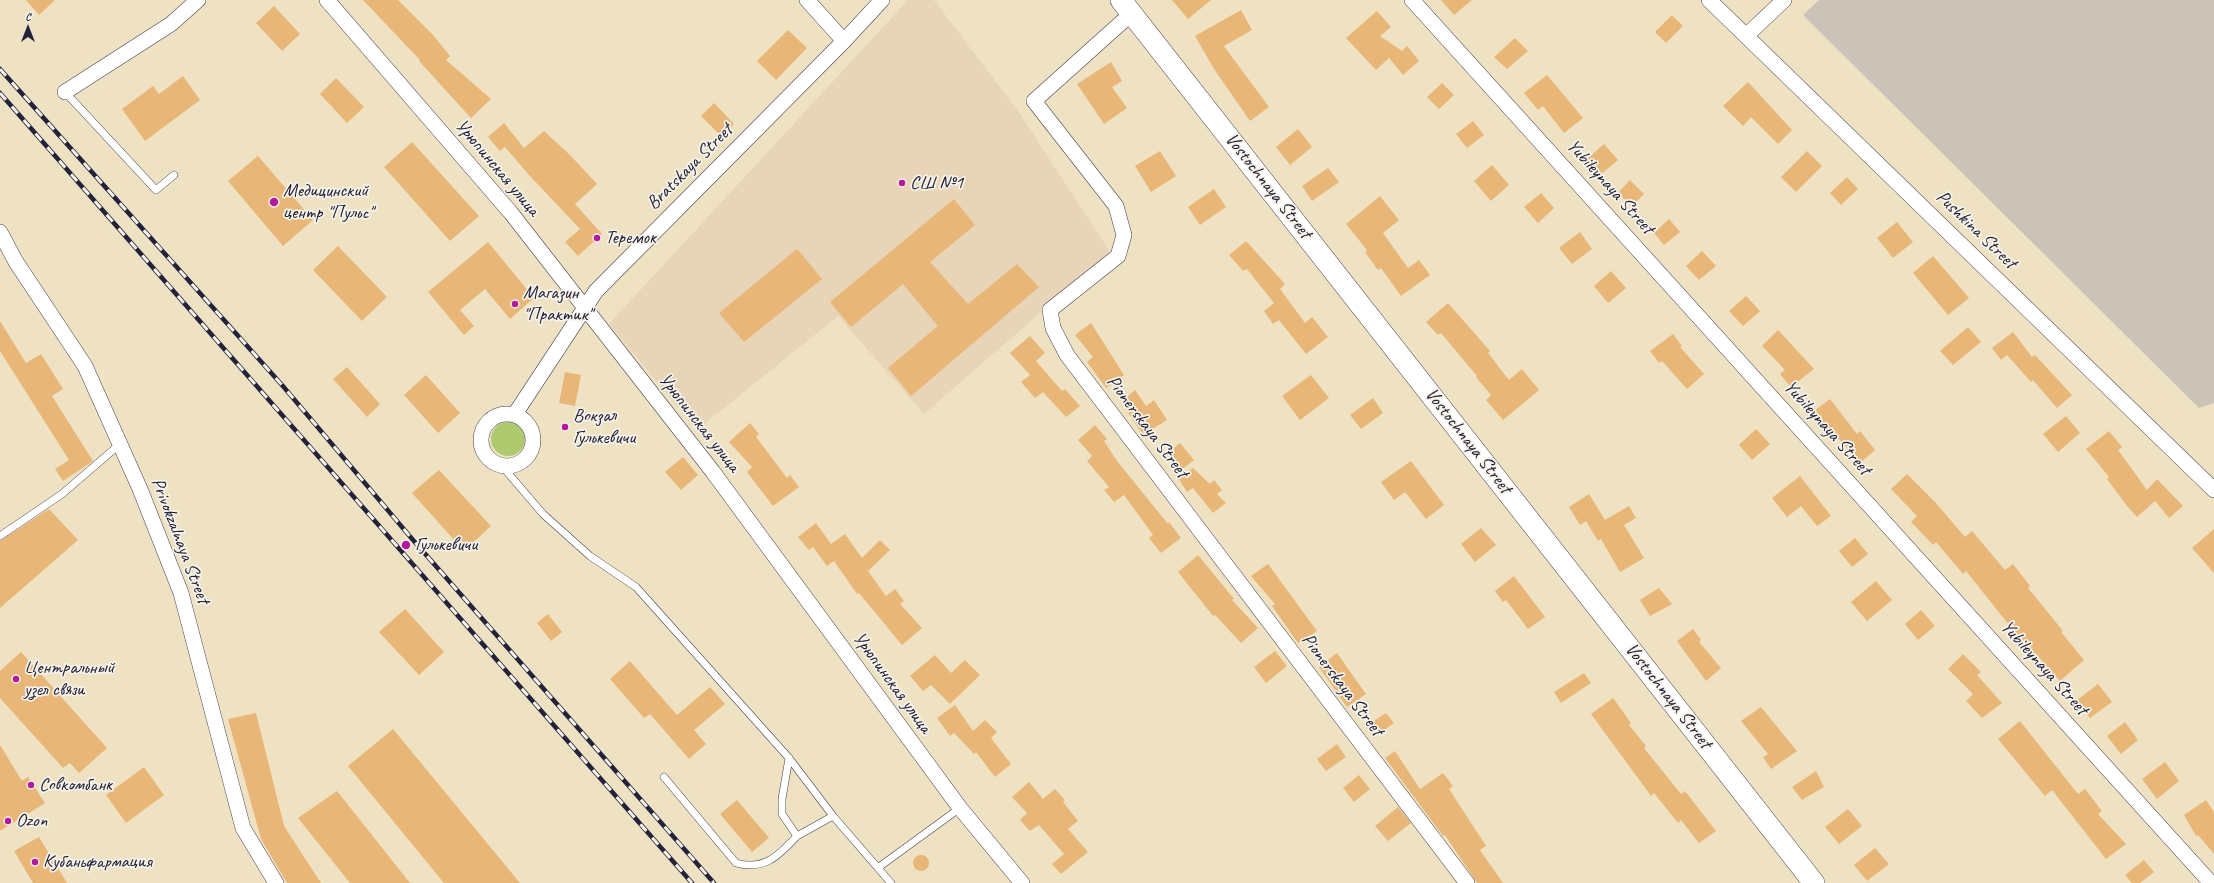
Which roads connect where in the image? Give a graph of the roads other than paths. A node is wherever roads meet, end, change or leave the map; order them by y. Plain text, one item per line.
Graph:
1 (198, 0) edge
2 (327, 0) edge
3 (807, 0) edge
4 (882, 0) edge
5 (1412, 0) edge
6 (1709, 0) edge
7 (1784, 0) edge
8 (1127, 7) edge
9 (1747, 35) junction
10 (844, 41) junction
11 (65, 92) joint
12 (174, 175) dead end
13 (0, 232) edge
14 (584, 309) junction
15 (515, 414) junction
16 (120, 444) junction
17 (502, 466) junction
18 (2214, 490) edge
19 (0, 536) edge
20 (790, 758) junction
21 (664, 777) dead end
22 (960, 808) junction
23 (833, 816) junction
24 (797, 836) junction
25 (879, 867) junction
26 (276, 883) edge
27 (891, 883) edge
28 (1022, 883) edge
29 (1467, 883) edge
30 (1814, 883) edge
31 (2211, 883) edge

1 - 11 street
2 - 14 street, Урюпинская улица
3 - 10 street
4 - 10 street, Bratskaya Street
5 - 31 street, Yubileynaya Street
6 - 9 street, Pushkina Street
7 - 9 street
8 - 29 street, Pionerskaya Street
8 - 30 street, Vostochnaya Street
9 - 18 street, Pushkina Street
10 - 14 street, Bratskaya Street
11 - 12 lane
13 - 16 street, Privokzalnaya Street
14 - 15 street, Bratskaya Street
14 - 22 street, Урюпинская улица
15 - 17 street
15 - 17 street
16 - 19 lane
16 - 26 street, Privokzalnaya Street
17 - 20 lane
20 - 23 lane
20 - 24 lane
21 - 24 lane
22 - 25 lane
22 - 28 street, Урюпинская улица
23 - 24 lane
23 - 25 lane
25 - 27 lane

